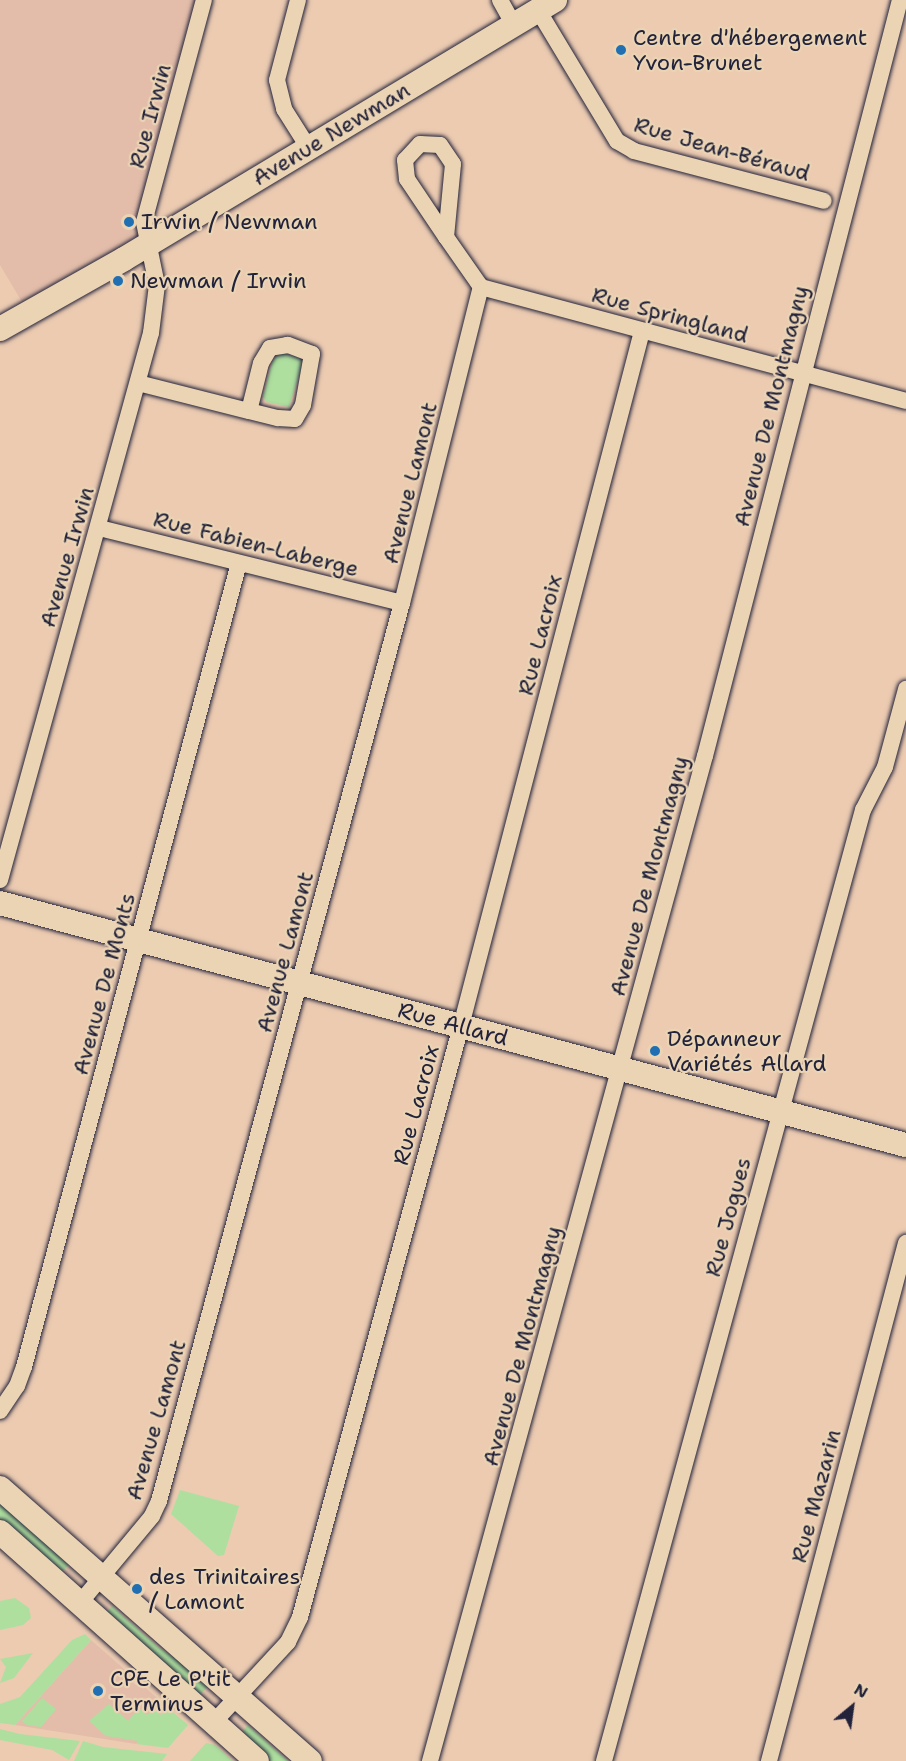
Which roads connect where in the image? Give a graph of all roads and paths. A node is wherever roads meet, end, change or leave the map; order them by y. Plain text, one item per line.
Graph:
1 (204, 0) edge
2 (298, 0) edge
3 (500, 0) edge
4 (900, 0) edge
5 (546, 5) edge
6 (514, 25) junction
7 (308, 147) junction
8 (824, 201) dead end
9 (446, 237) junction
10 (149, 244) junction
11 (481, 287) junction
12 (0, 329) edge
13 (642, 331) junction
14 (802, 374) junction
15 (138, 383) junction
16 (906, 401) edge
17 (249, 411) junction
18 (99, 528) junction
19 (239, 563) junction
20 (402, 603) junction
21 (906, 689) edge
22 (0, 880) edge
23 (0, 903) edge
24 (140, 940) junction
25 (299, 983) junction
26 (461, 1026) junction
27 (621, 1068) junction
28 (781, 1111) junction
29 (906, 1145) edge
30 (906, 1243) edge
31 (0, 1411) edge
32 (0, 1488) edge
33 (0, 1532) edge
34 (101, 1578) junction
35 (79, 1604) junction
36 (238, 1698) junction
37 (214, 1722) junction
38 (257, 1761) edge
39 (309, 1761) edge
40 (430, 1761) edge
41 (604, 1761) edge
42 (769, 1761) edge

1 - 10 street, Rue Irwin
2 - 7 street
3 - 6 street
4 - 14 street, Avenue De Montmagny
5 - 6 street, Avenue Newman
5 - 8 street, Rue Jean-Béraud
6 - 7 street, Avenue Newman
7 - 10 street, Avenue Newman
9 - 9 street
9 - 11 street
10 - 12 street, Avenue Newman
10 - 15 street, Avenue Irwin
11 - 13 street, Rue Springland
11 - 20 street, Avenue Lamont
13 - 14 street, Rue Springland
13 - 26 street, Rue Lacroix
14 - 16 street, Rue Springland
14 - 27 street, Avenue De Montmagny
15 - 17 street
15 - 18 street, Avenue Irwin
17 - 17 street
18 - 19 street, Rue Fabien-Laberge
18 - 22 street, Avenue Irwin
19 - 20 street, Rue Fabien-Laberge
19 - 24 street, Avenue De Monts
20 - 25 street, Avenue Lamont
21 - 28 street, Rue Jogues
23 - 24 street, Rue Allard
24 - 25 street, Rue Allard
24 - 31 street, Avenue De Monts
25 - 26 street, Rue Allard
25 - 34 street, Avenue Lamont
26 - 27 street, Rue Allard
26 - 36 street, Rue Lacroix
27 - 28 street, Rue Allard
27 - 40 street, Avenue De Montmagny
28 - 29 street, Rue Allard
28 - 41 street, Rue Jogues
30 - 42 street, Rue Mazarin
32 - 34 street
33 - 35 street
34 - 35 street, Avenue Lamont
34 - 36 street
35 - 37 street
36 - 37 street, Rue Lacroix
36 - 39 street
37 - 38 street

